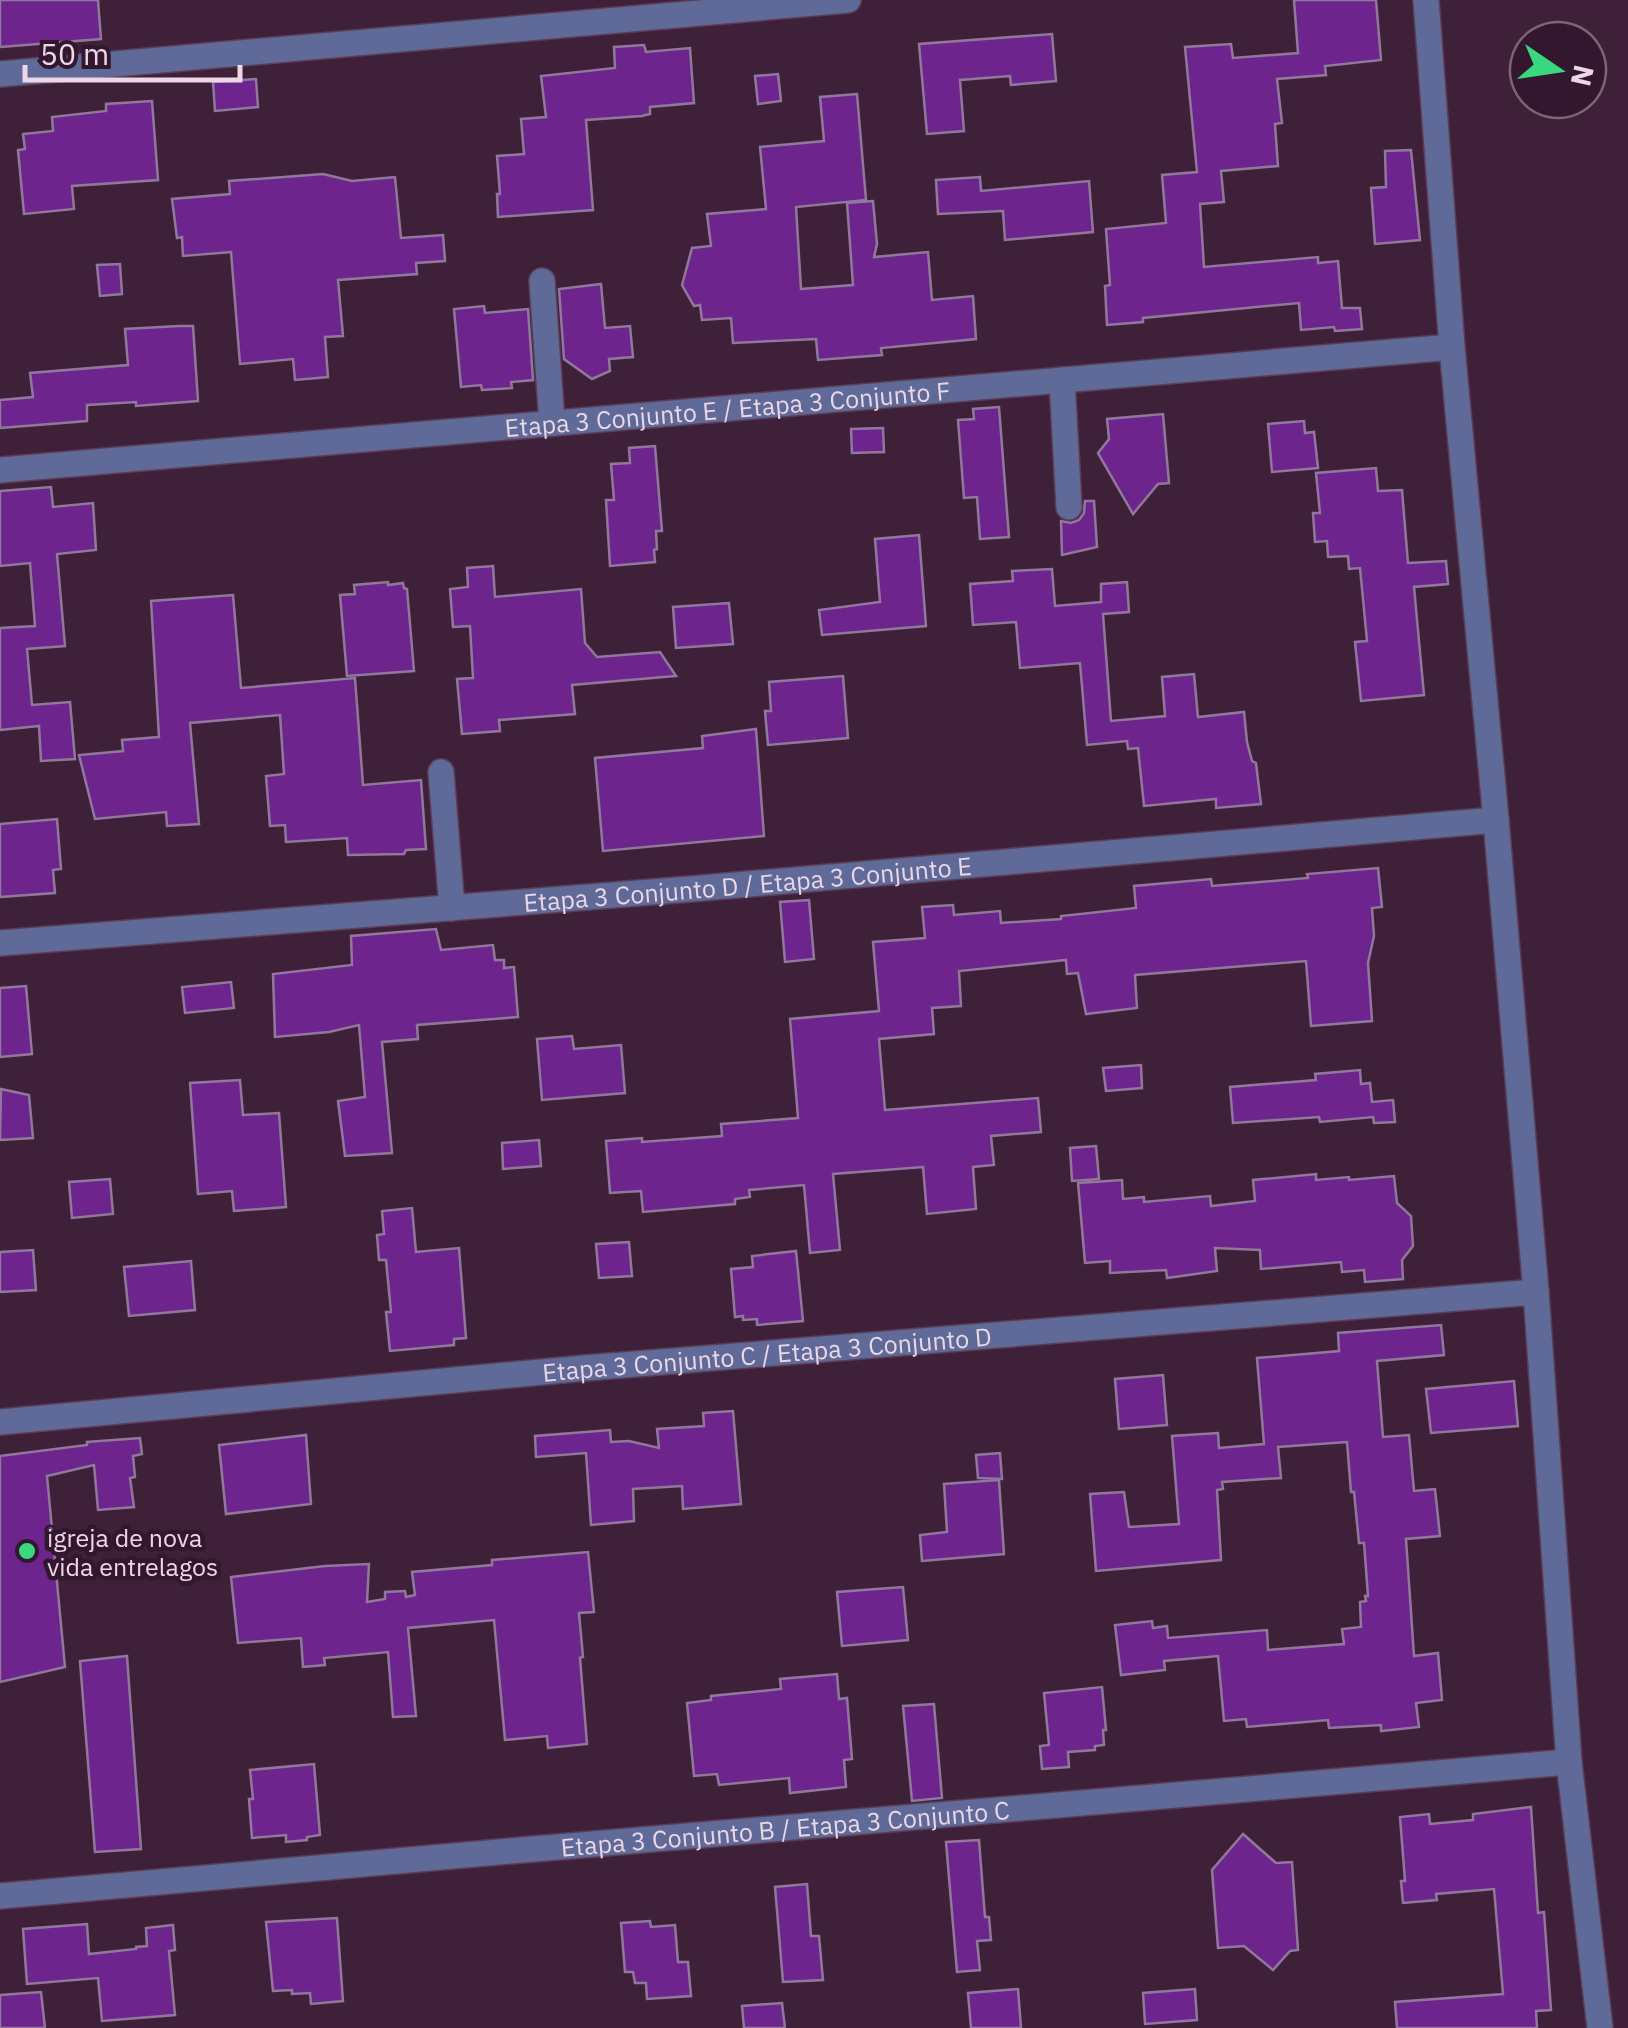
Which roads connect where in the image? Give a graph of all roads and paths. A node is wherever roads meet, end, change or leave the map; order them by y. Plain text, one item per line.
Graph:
1 (848, 0) edge
2 (1426, 0) edge
3 (0, 74) edge
4 (542, 281) dead end
5 (1452, 347) junction
6 (1062, 380) junction
7 (552, 423) junction
8 (0, 470) edge
9 (1069, 508) dead end
10 (441, 772) dead end
11 (1496, 820) junction
12 (452, 908) junction
13 (0, 942) edge
14 (1536, 1292) junction
15 (0, 1422) edge
16 (1569, 1762) junction
17 (0, 1896) edge
18 (1600, 2028) edge

1 - 3 street
2 - 5 street
4 - 7 street
5 - 6 street, Etapa 3 Conjunto E / Etapa 3 Conjunto F
5 - 11 street
6 - 7 street, Etapa 3 Conjunto E / Etapa 3 Conjunto F
6 - 9 street
7 - 8 street, Etapa 3 Conjunto E / Etapa 3 Conjunto F
10 - 12 street
11 - 12 street, Etapa 3 Conjunto D / Etapa 3 Conjunto E
11 - 14 street
12 - 13 street, Etapa 3 Conjunto D / Etapa 3 Conjunto E
14 - 15 street, Etapa 3 Conjunto C / Etapa 3 Conjunto D
14 - 16 street
16 - 17 street, Etapa 3 Conjunto B / Etapa 3 Conjunto C
16 - 18 street

